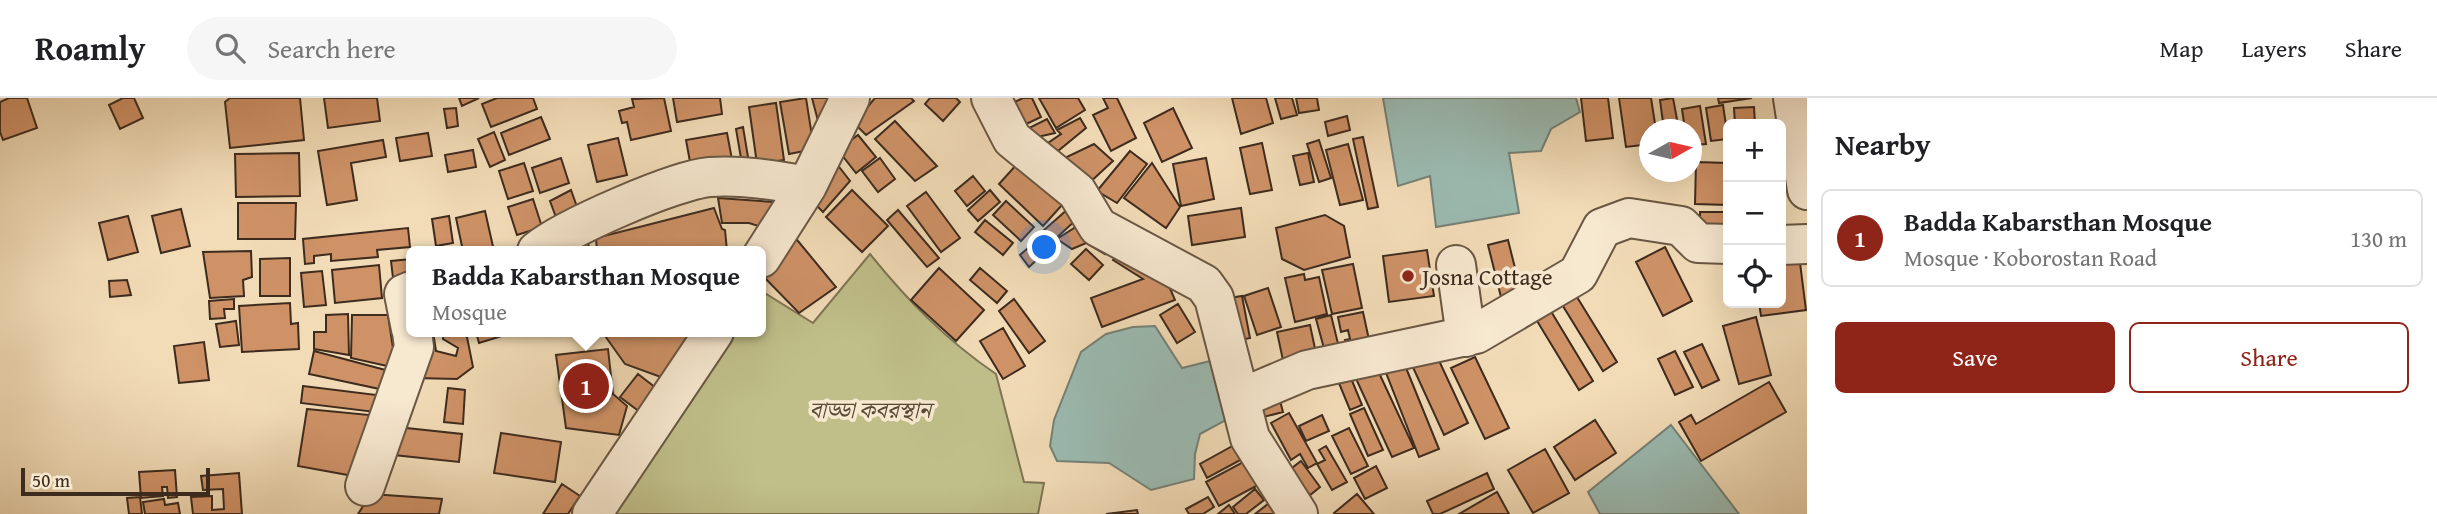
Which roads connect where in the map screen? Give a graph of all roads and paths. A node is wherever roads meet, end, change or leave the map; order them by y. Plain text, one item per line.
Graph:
1 (850, 98) edge
2 (991, 98) edge
3 (1793, 98) edge
4 (807, 186) junction
5 (1807, 190) edge
6 (1723, 244) edge
7 (1807, 244) edge
8 (1786, 245) edge
9 (545, 246) edge
10 (766, 250) edge
11 (1455, 265) dead end
12 (412, 337) edge
13 (710, 337) edge
14 (1466, 337) junction
15 (1241, 398) junction
16 (365, 486) dead end
17 (592, 514) edge
18 (1298, 514) edge

1 - 4 street
2 - 15 street
3 - 5 street
4 - 9 street
4 - 10 street
6 - 14 street
7 - 8 street
11 - 14 street
12 - 16 street
13 - 17 street
14 - 15 street
15 - 18 street

